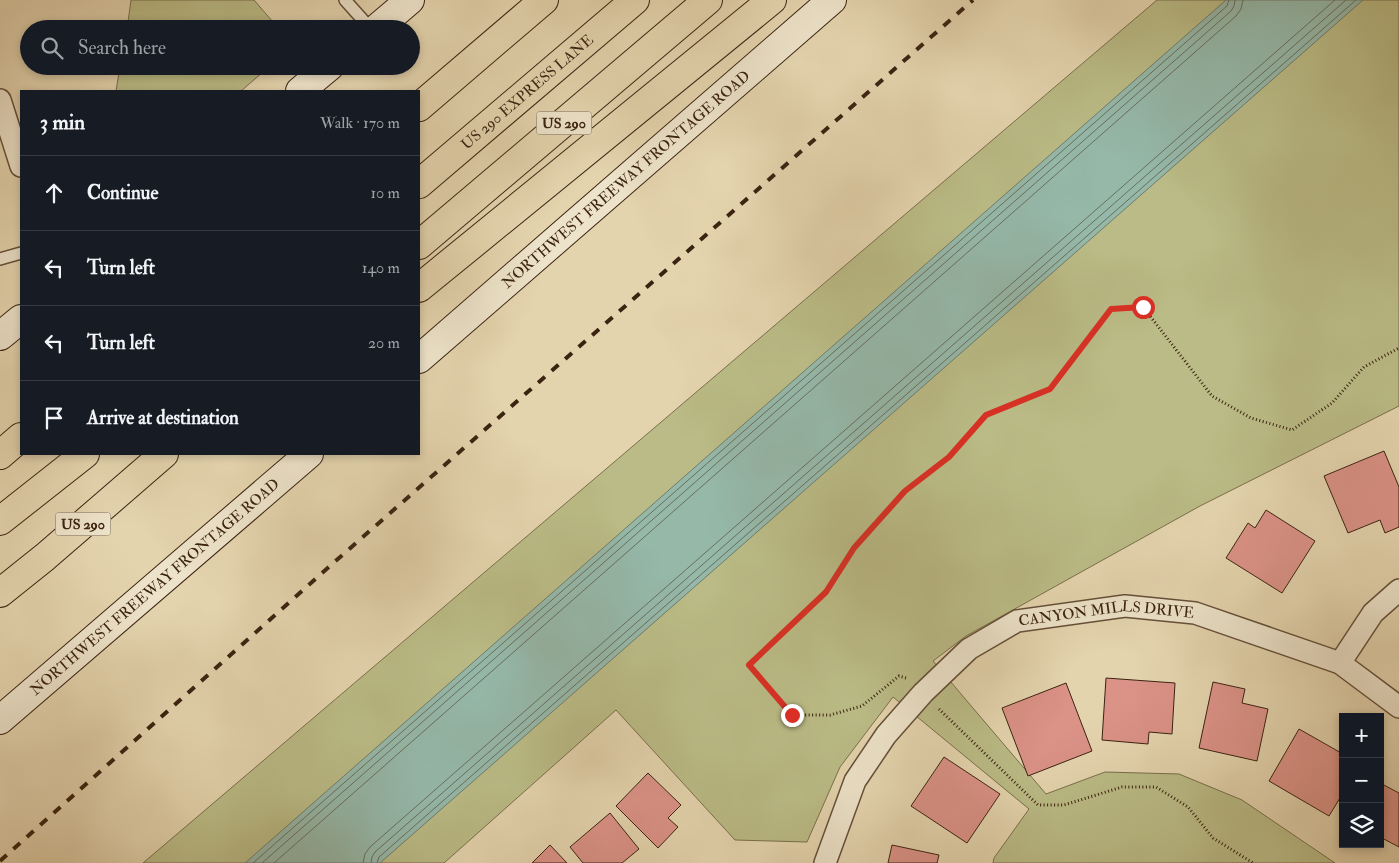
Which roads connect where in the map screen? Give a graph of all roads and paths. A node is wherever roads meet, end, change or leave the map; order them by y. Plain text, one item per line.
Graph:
1 (345, 0) edge
2 (410, 0) edge
3 (544, 0) edge
4 (636, 0) edge
5 (708, 0) edge
6 (772, 0) edge
7 (832, 0) edge
8 (362, 20) edge
9 (387, 20) edge
10 (319, 75) edge
11 (301, 90) edge
12 (0, 100) edge
13 (420, 107) edge
14 (20, 163) edge
15 (420, 183) edge
16 (420, 244) edge
17 (20, 253) edge
18 (0, 259) edge
19 (420, 287) edge
20 (20, 320) edge
21 (0, 336) edge
22 (1399, 348) edge
23 (420, 358) edge
24 (20, 438) edge
25 (0, 455) edge
26 (84, 455) edge
27 (163, 455) edge
28 (308, 455) edge
29 (0, 521) edge
30 (1399, 590) edge
31 (0, 593) edge
32 (1340, 663) junction
33 (923, 693) junction
34 (1399, 707) edge
35 (0, 720) edge
36 (825, 863) edge
37 (1253, 863) edge

1 - 8 lane
2 - 9 main road
3 - 13 highway
4 - 15 highway, US 290 EXPRESS LANE
5 - 16 highway, US 290
6 - 19 highway
7 - 23 main road, NORTHWEST FREEWAY FRONTAGE ROAD
10 - 11 main road
12 - 14 street
17 - 18 lane
20 - 21 main road
22 - 33 path
24 - 25 highway
26 - 29 highway
27 - 31 highway, US 290
28 - 35 main road, NORTHWEST FREEWAY FRONTAGE ROAD
30 - 32 street
32 - 33 street, CANYON MILLS DRIVE
32 - 34 street, CANYON MILLS DRIVE
33 - 36 street, CANYON MILLS DRIVE
33 - 37 path

